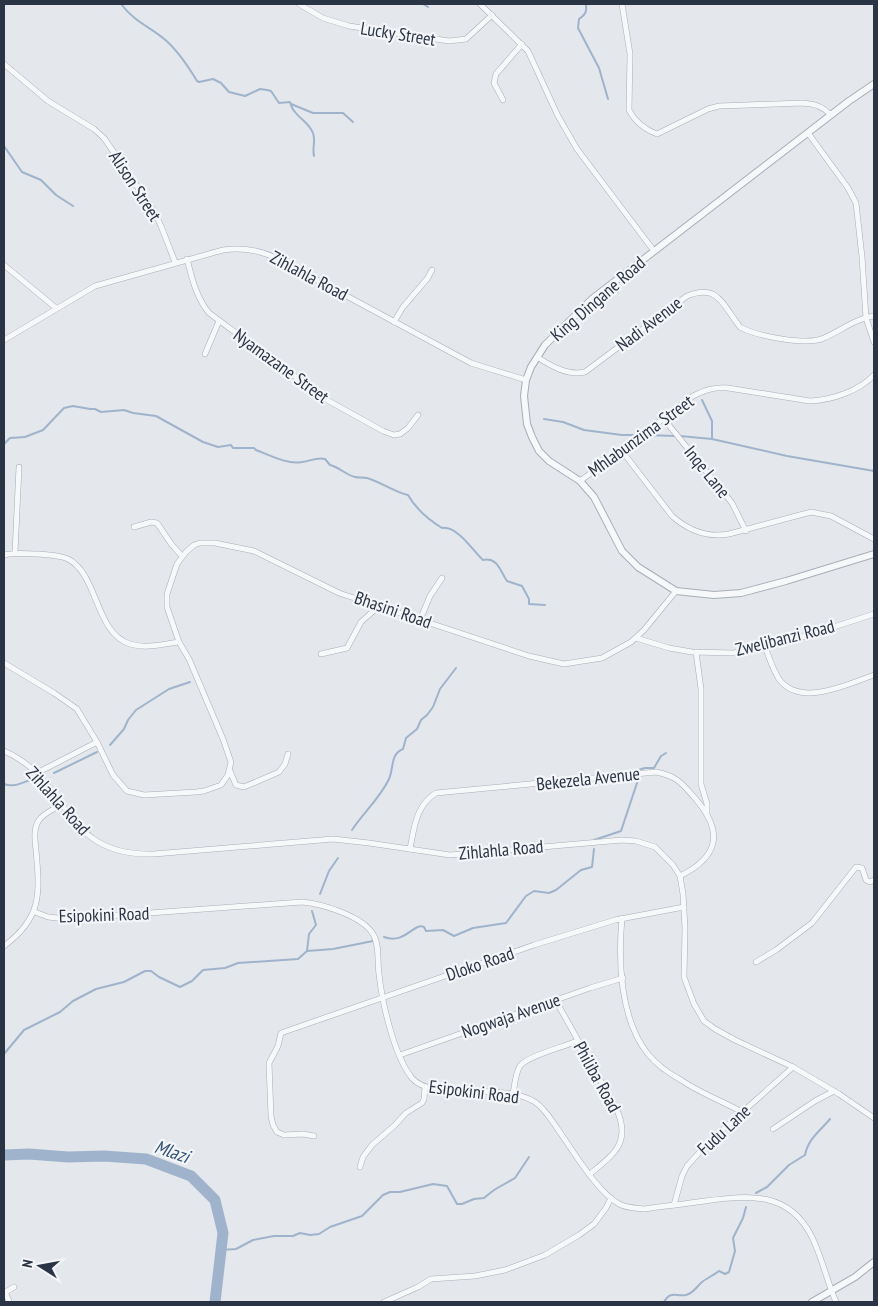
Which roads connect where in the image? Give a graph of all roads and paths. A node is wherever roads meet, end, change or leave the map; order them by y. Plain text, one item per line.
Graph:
1 (299, 4) edge
2 (480, 4) edge
3 (622, 4) edge
4 (492, 15) junction
5 (522, 44) junction
6 (4, 64) edge
7 (874, 84) edge
8 (503, 100) dead end
9 (830, 115) junction
10 (808, 133) junction
11 (654, 251) junction
12 (187, 259) junction
13 (175, 262) junction
14 (4, 265) edge
15 (432, 270) dead end
16 (56, 308) junction
17 (874, 316) edge
18 (866, 318) junction
19 (219, 321) junction
20 (394, 322) junction
21 (4, 340) edge
22 (874, 342) edge
23 (205, 354) dead end
24 (536, 357) junction
25 (874, 375) edge
26 (526, 380) junction
27 (418, 416) dead end
28 (663, 418) junction
29 (622, 451) junction
30 (18, 466) dead end
31 (580, 481) junction
32 (134, 527) dead end
33 (746, 531) junction
34 (874, 539) edge
35 (15, 553) junction
36 (874, 554) edge
37 (4, 555) edge
38 (182, 556) junction
39 (442, 578) dead end
40 (676, 591) junction
41 (379, 606) junction
42 (874, 614) edge
43 (420, 620) junction
44 (636, 638) junction
45 (179, 642) junction
46 (765, 647) junction
47 (696, 652) junction
48 (321, 654) dead end
49 (4, 663) edge
50 (874, 676) edge
51 (97, 742) junction
52 (4, 751) edge
53 (288, 754) dead end
54 (230, 770) junction
55 (37, 773) junction
56 (61, 805) junction
57 (707, 814) junction
58 (410, 848) junction
59 (680, 876) junction
60 (874, 880) edge
61 (684, 907) junction
62 (34, 912) junction
63 (622, 918) junction
64 (4, 946) edge
65 (756, 962) dead end
66 (623, 978) junction
67 (381, 998) junction
68 (556, 1001) junction
69 (577, 1041) junction
70 (400, 1055) junction
71 (793, 1067) junction
72 (425, 1088) junction
73 (834, 1091) junction
74 (513, 1093) junction
75 (742, 1112) junction
76 (874, 1118) edge
77 (773, 1129) dead end
78 (314, 1136) dead end
79 (360, 1167) dead end
80 (590, 1174) junction
81 (611, 1198) junction
82 (674, 1205) junction
83 (874, 1262) edge
84 (14, 1287) dead end
85 (831, 1291) junction
86 (5, 1292) edge
87 (10, 1301) dead end
88 (384, 1302) edge
89 (812, 1302) edge
90 (836, 1302) edge

1 - 4 street, Lucky Street
2 - 4 street
3 - 9 street
4 - 5 street
5 - 8 street
5 - 11 street
6 - 13 street, Alison Street
7 - 9 street, King Dingane Road
9 - 10 street, King Dingane Road
10 - 11 street, King Dingane Road
10 - 18 street
11 - 24 street, King Dingane Road
12 - 13 street, Zihlahla Road
12 - 19 street, Nyamazane Street
12 - 20 street, Zihlahla Road
13 - 16 street, Zihlahla Road
14 - 16 street
15 - 20 street
16 - 21 street, Zihlahla Road
17 - 18 street, Nadi Avenue
18 - 22 street
18 - 24 street, Nadi Avenue
19 - 23 street
19 - 27 street, Nyamazane Street
20 - 26 street, Zihlahla Road
24 - 26 street, King Dingane Road
25 - 28 street, Mhlabunzima Street
26 - 31 street, King Dingane Road
28 - 29 street, Mhlabunzima Street
28 - 33 street, Inqe Lane
29 - 31 street, Mhlabunzima Street
29 - 33 street
30 - 35 street
31 - 40 street, King Dingane Road
32 - 38 street
33 - 34 street
35 - 37 street
35 - 45 street
36 - 40 street, King Dingane Road
38 - 41 street, Bhasini Road
38 - 45 street
39 - 43 street
40 - 44 street, Bhasini Road
41 - 43 street, Bhasini Road
41 - 48 street
42 - 46 street, Zwelibanzi Road
43 - 44 street, Bhasini Road
44 - 47 street, Zwelibanzi Road
45 - 54 street
46 - 47 street, Zwelibanzi Road
46 - 50 street
47 - 57 street
49 - 51 street
51 - 54 street
51 - 55 street
52 - 55 street, Zihlahla Road
53 - 54 street
55 - 56 street, Zihlahla Road
56 - 58 street, Zihlahla Road
56 - 62 street
57 - 58 street, Bekezela Avenue
57 - 59 street, Bekezela Avenue
58 - 59 street, Zihlahla Road
59 - 61 street
60 - 65 street
61 - 63 street, Dloko Road
61 - 71 street
62 - 64 street
62 - 67 street, Esipokini Road
63 - 66 street
63 - 67 street, Dloko Road
66 - 68 street, Nogwaja Avenue
66 - 75 street
67 - 70 street, Esipokini Road
67 - 78 street, Dloko Road
68 - 69 street, Philiba Road
68 - 70 street, Nogwaja Avenue
69 - 74 street
69 - 80 street, Philiba Road
70 - 72 street, Esipokini Road
71 - 73 street
71 - 75 street, Fudu Lane
72 - 74 street, Esipokini Road
72 - 79 street
73 - 76 street
73 - 77 street
74 - 80 street, Esipokini Road
75 - 82 street, Fudu Lane
80 - 81 street, Esipokini Road
81 - 82 street, Esipokini Road
81 - 88 street
82 - 85 street, Esipokini Road
83 - 85 street
84 - 86 street
85 - 89 street
85 - 90 street, Esipokini Road
86 - 87 street

